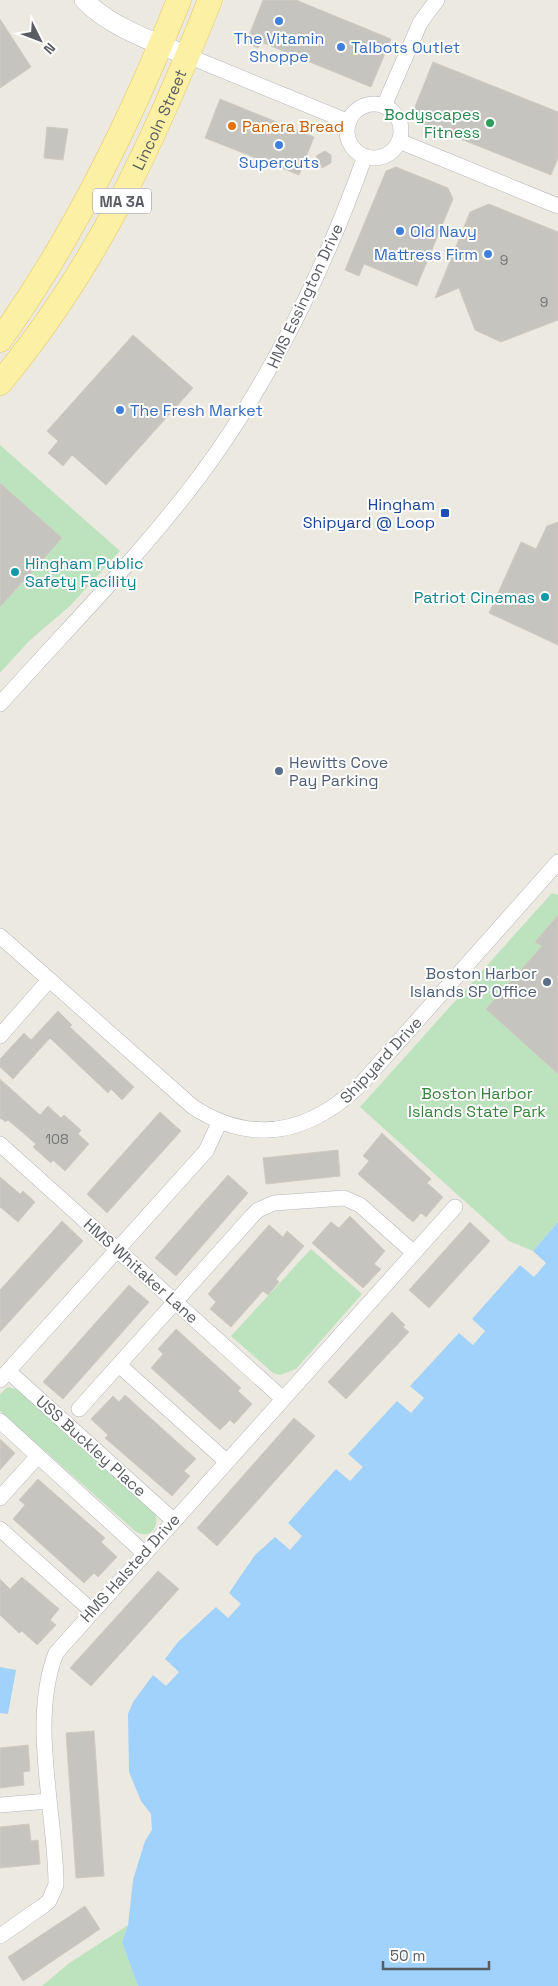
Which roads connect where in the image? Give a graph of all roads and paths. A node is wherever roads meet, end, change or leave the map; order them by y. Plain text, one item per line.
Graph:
1 (84, 0) edge
2 (178, 0) edge
3 (210, 0) edge
4 (437, 0) edge
5 (161, 45) junction
6 (188, 56) junction
7 (384, 106) junction
8 (349, 122) junction
9 (399, 141) junction
10 (365, 156) junction
11 (558, 206) edge
12 (0, 340) edge
13 (0, 383) edge
14 (0, 704) edge
15 (558, 862) edge
16 (0, 936) edge
17 (50, 980) junction
18 (0, 1036) edge
19 (220, 1121) junction
20 (0, 1144) edge
21 (456, 1207) dead end
22 (117, 1250) junction
23 (413, 1252) junction
24 (175, 1302) junction
25 (119, 1364) junction
26 (4, 1375) edge
27 (282, 1398) junction
28 (79, 1409) dead end
29 (0, 1421) edge
30 (38, 1456) junction
31 (226, 1461) junction
32 (0, 1498) edge
33 (173, 1520) junction
34 (0, 1529) edge
35 (144, 1552) junction
36 (92, 1611) junction
37 (48, 1801) junction
38 (0, 1805) edge
39 (0, 1936) edge

1 - 5 street
2 - 5 main road, Lincoln Street / MA 3A
3 - 6 main road, Lincoln Street / MA 3A
4 - 7 street
5 - 6 street
5 - 12 main road, Lincoln Street / MA 3A
6 - 8 street
6 - 13 main road, Lincoln Street / MA 3A
7 - 8 street
7 - 9 street
8 - 10 street
9 - 10 street
9 - 11 street
10 - 14 street, HMS Essington Drive
15 - 19 street, Shipyard Drive
16 - 17 street, Shipyard Drive
17 - 18 street
17 - 19 street, Shipyard Drive
19 - 22 street
20 - 22 street, HMS Whitaker Lane
21 - 23 street, HMS Halsted Drive
22 - 24 street, HMS Whitaker Lane
22 - 26 street
23 - 24 street
23 - 27 street, HMS Halsted Drive
24 - 25 street
24 - 27 street, HMS Whitaker Lane
25 - 28 street
25 - 31 street
26 - 33 street, USS Buckley Place
27 - 31 street, HMS Halsted Drive
29 - 30 street
30 - 32 street
30 - 35 street
31 - 33 street, HMS Halsted Drive
33 - 35 street, HMS Halsted Drive
34 - 36 street
35 - 36 street, HMS Halsted Drive
36 - 37 street, HMS Halsted Drive
37 - 38 street
37 - 39 street, HMS Halsted Drive

